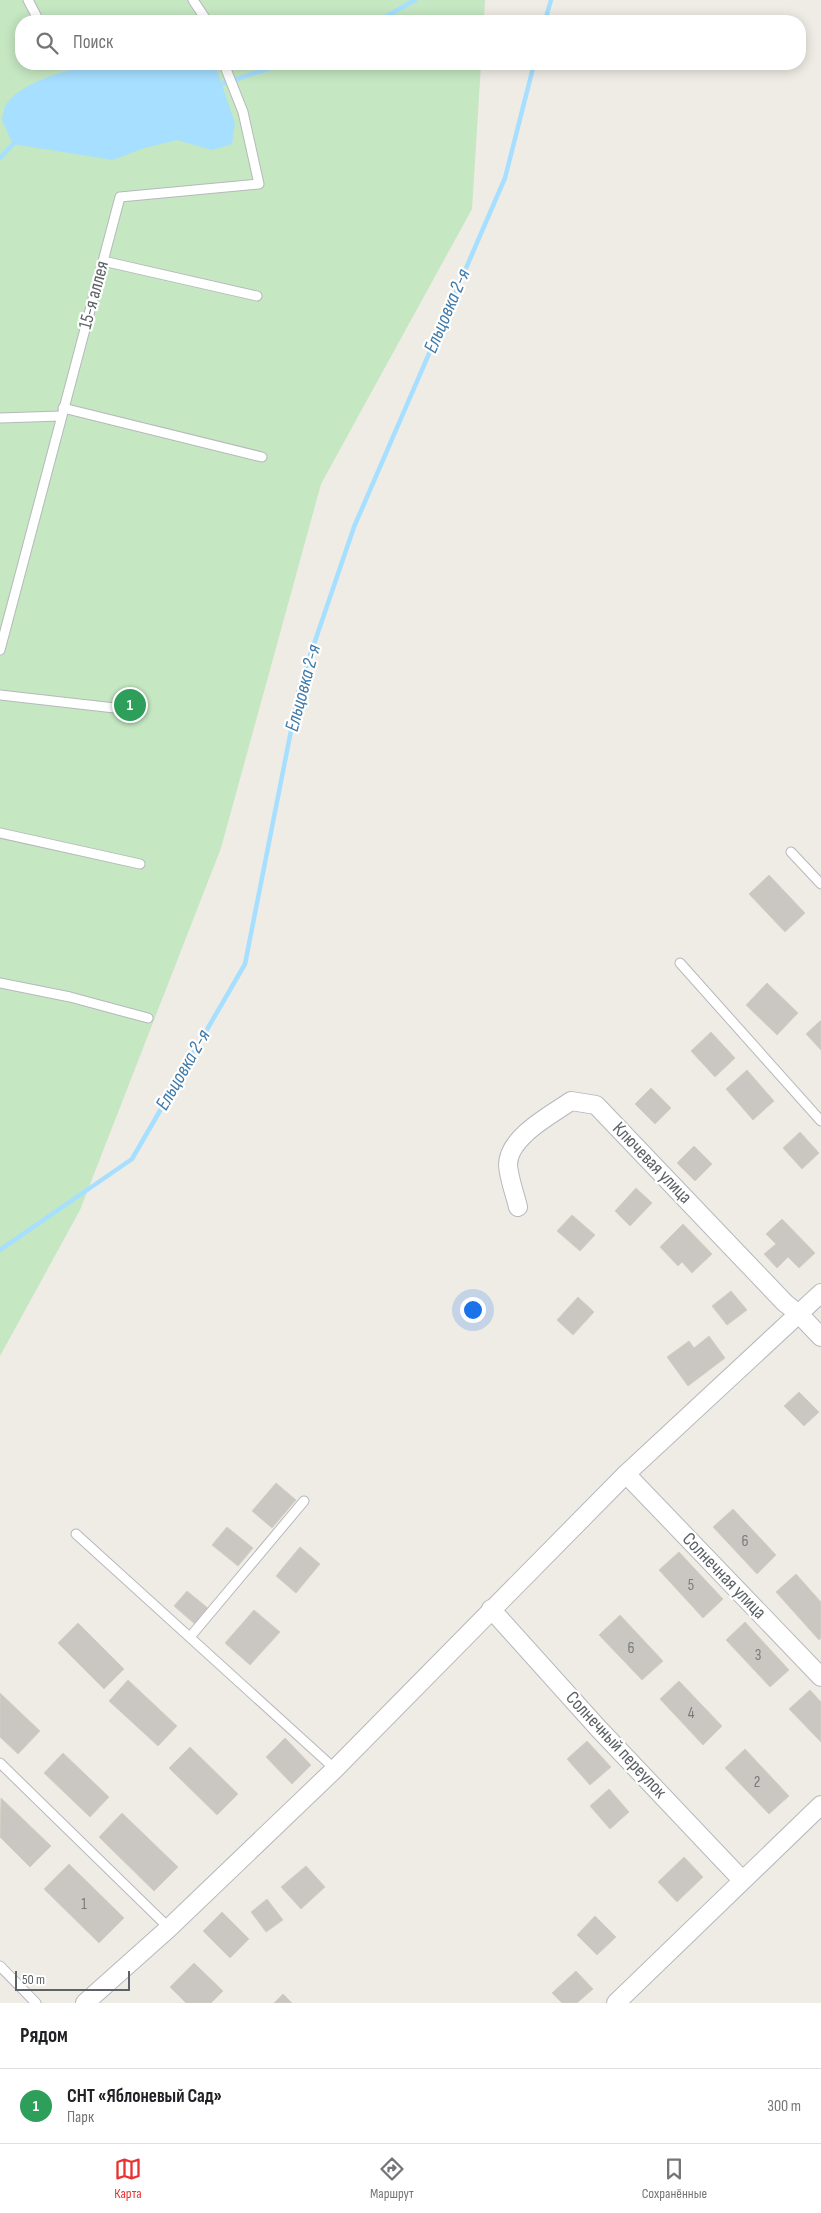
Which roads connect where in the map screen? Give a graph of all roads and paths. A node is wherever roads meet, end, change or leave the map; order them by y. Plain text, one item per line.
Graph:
1 (28, 0) edge
2 (193, 0) edge
3 (36, 15) edge
4 (203, 15) edge
5 (226, 70) edge
6 (103, 261) junction
7 (257, 296) dead end
8 (62, 412) junction
9 (0, 418) edge
10 (262, 457) dead end
11 (0, 650) edge
12 (0, 695) edge
13 (141, 710) dead end
14 (0, 833) edge
15 (791, 852) dead end
16 (140, 864) dead end
17 (821, 884) edge
18 (680, 964) dead end
19 (0, 983) edge
20 (148, 1018) dead end
21 (821, 1120) edge
22 (518, 1207) dead end
23 (821, 1293) edge
24 (799, 1314) junction
25 (821, 1336) edge
26 (626, 1474) junction
27 (304, 1501) dead end
28 (76, 1534) dead end
29 (491, 1609) junction
30 (190, 1637) junction
31 (821, 1677) edge
32 (0, 1763) edge
33 (335, 1769) junction
34 (821, 1805) edge
35 (742, 1880) junction
36 (169, 1928) junction
37 (0, 1966) edge
38 (92, 2001) edge
39 (36, 2003) edge
40 (616, 2003) edge

1 - 3 lane
2 - 4 lane
5 - 6 lane, 15-я аллея
6 - 7 lane
6 - 8 lane, 15-я аллея
8 - 9 lane
8 - 10 lane
8 - 11 lane, 15-я аллея
12 - 13 lane
14 - 16 lane
15 - 17 lane
18 - 21 lane
19 - 20 lane
22 - 24 street, Ключевая улица
23 - 24 street
24 - 25 street, Ключевая улица
24 - 26 street
26 - 29 street
26 - 31 street, Солнечная улица
27 - 30 lane
28 - 30 lane
29 - 33 street
29 - 35 street, Солнечный переулок
30 - 33 lane
32 - 36 lane
33 - 36 street
34 - 35 street
35 - 40 street
36 - 38 street
37 - 39 lane

